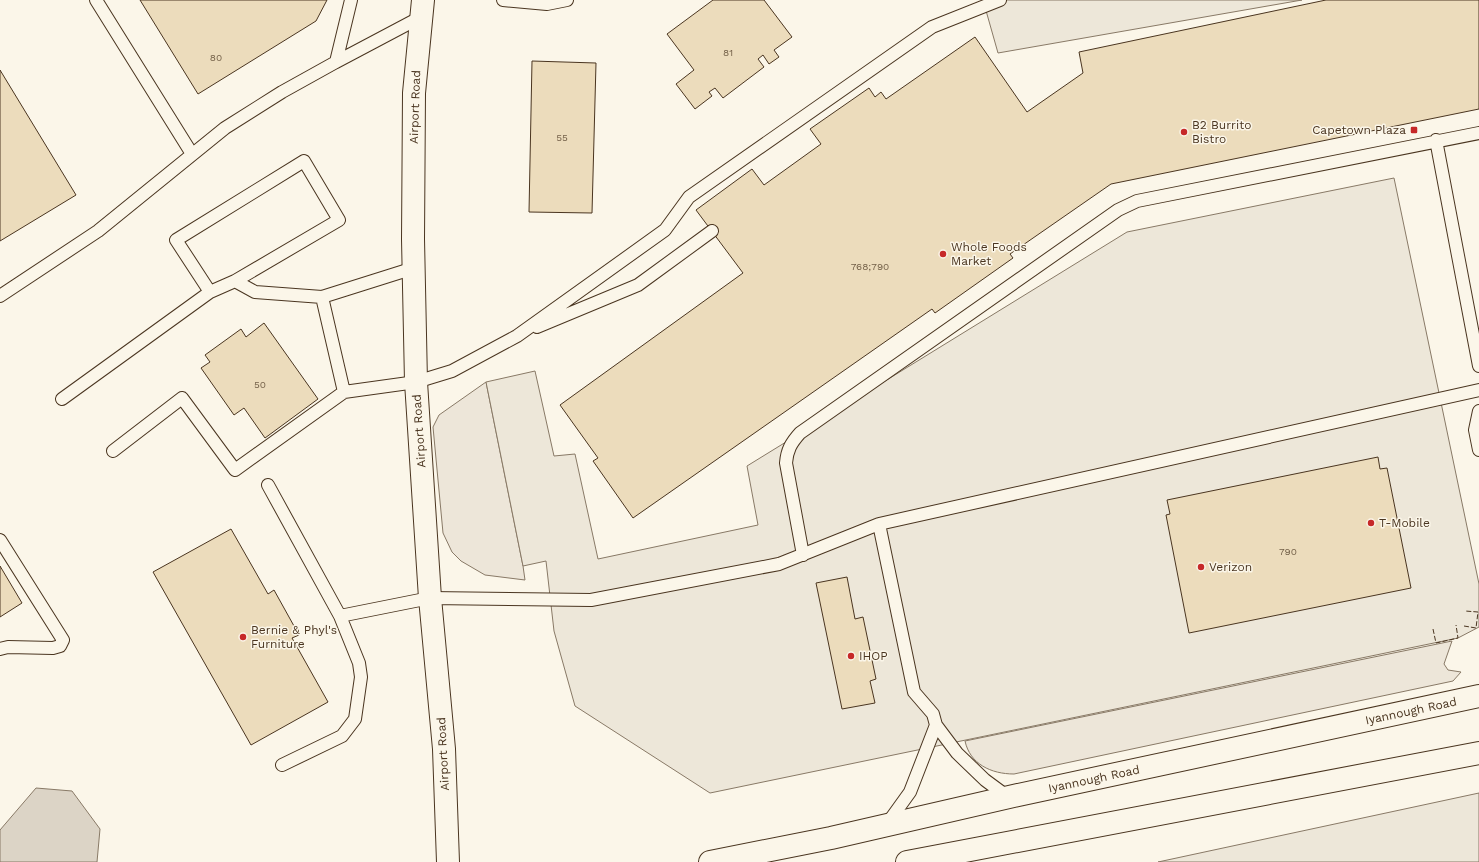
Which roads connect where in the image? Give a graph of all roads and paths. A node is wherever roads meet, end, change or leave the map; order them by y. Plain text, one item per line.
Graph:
1 (96, 0) edge
2 (351, 0) edge
3 (503, 0) edge
4 (567, 0) edge
5 (1000, 0) edge
6 (422, 8) edge
7 (336, 62) junction
8 (1479, 132) edge
9 (1436, 140) junction
10 (192, 154) junction
11 (712, 231) dead end
12 (414, 268) junction
13 (235, 281) junction
14 (210, 292) junction
15 (0, 296) edge
16 (322, 297) junction
17 (517, 336) junction
18 (1479, 366) edge
19 (416, 382) junction
20 (1479, 390) edge
21 (344, 392) junction
22 (62, 398) dead end
23 (1479, 411) edge
24 (1479, 450) edge
25 (113, 451) dead end
26 (268, 485) dead end
27 (879, 524) junction
28 (0, 540) edge
29 (803, 556) junction
30 (430, 598) junction
31 (340, 616) junction
32 (0, 650) edge
33 (1479, 696) edge
34 (936, 724) junction
35 (1479, 753) edge
36 (282, 765) dead end
37 (1008, 797) junction
38 (887, 824) junction
39 (448, 862) edge
40 (710, 862) edge
41 (907, 862) edge

1 - 10 lane
2 - 7 lane
3 - 4 lane
5 - 17 lane
6 - 7 lane
6 - 12 main road, Airport Road
7 - 10 lane
8 - 9 lane
9 - 18 lane
9 - 29 lane
10 - 15 lane
11 - 17 lane
12 - 16 lane
12 - 19 main road, Airport Road
13 - 14 lane
13 - 14 lane
13 - 16 lane
14 - 22 lane
16 - 21 lane
17 - 19 lane
19 - 21 lane
19 - 30 main road, Airport Road
20 - 27 lane
21 - 25 lane
23 - 24 lane
26 - 31 lane
27 - 29 lane
27 - 34 lane
28 - 32 lane
29 - 30 lane
30 - 31 lane
30 - 39 main road, Airport Road
31 - 36 lane
33 - 37 main road, Iyannough Road
34 - 37 lane
34 - 38 lane
35 - 41 main road
37 - 38 main road, Iyannough Road
38 - 40 main road, Iyannough Road

